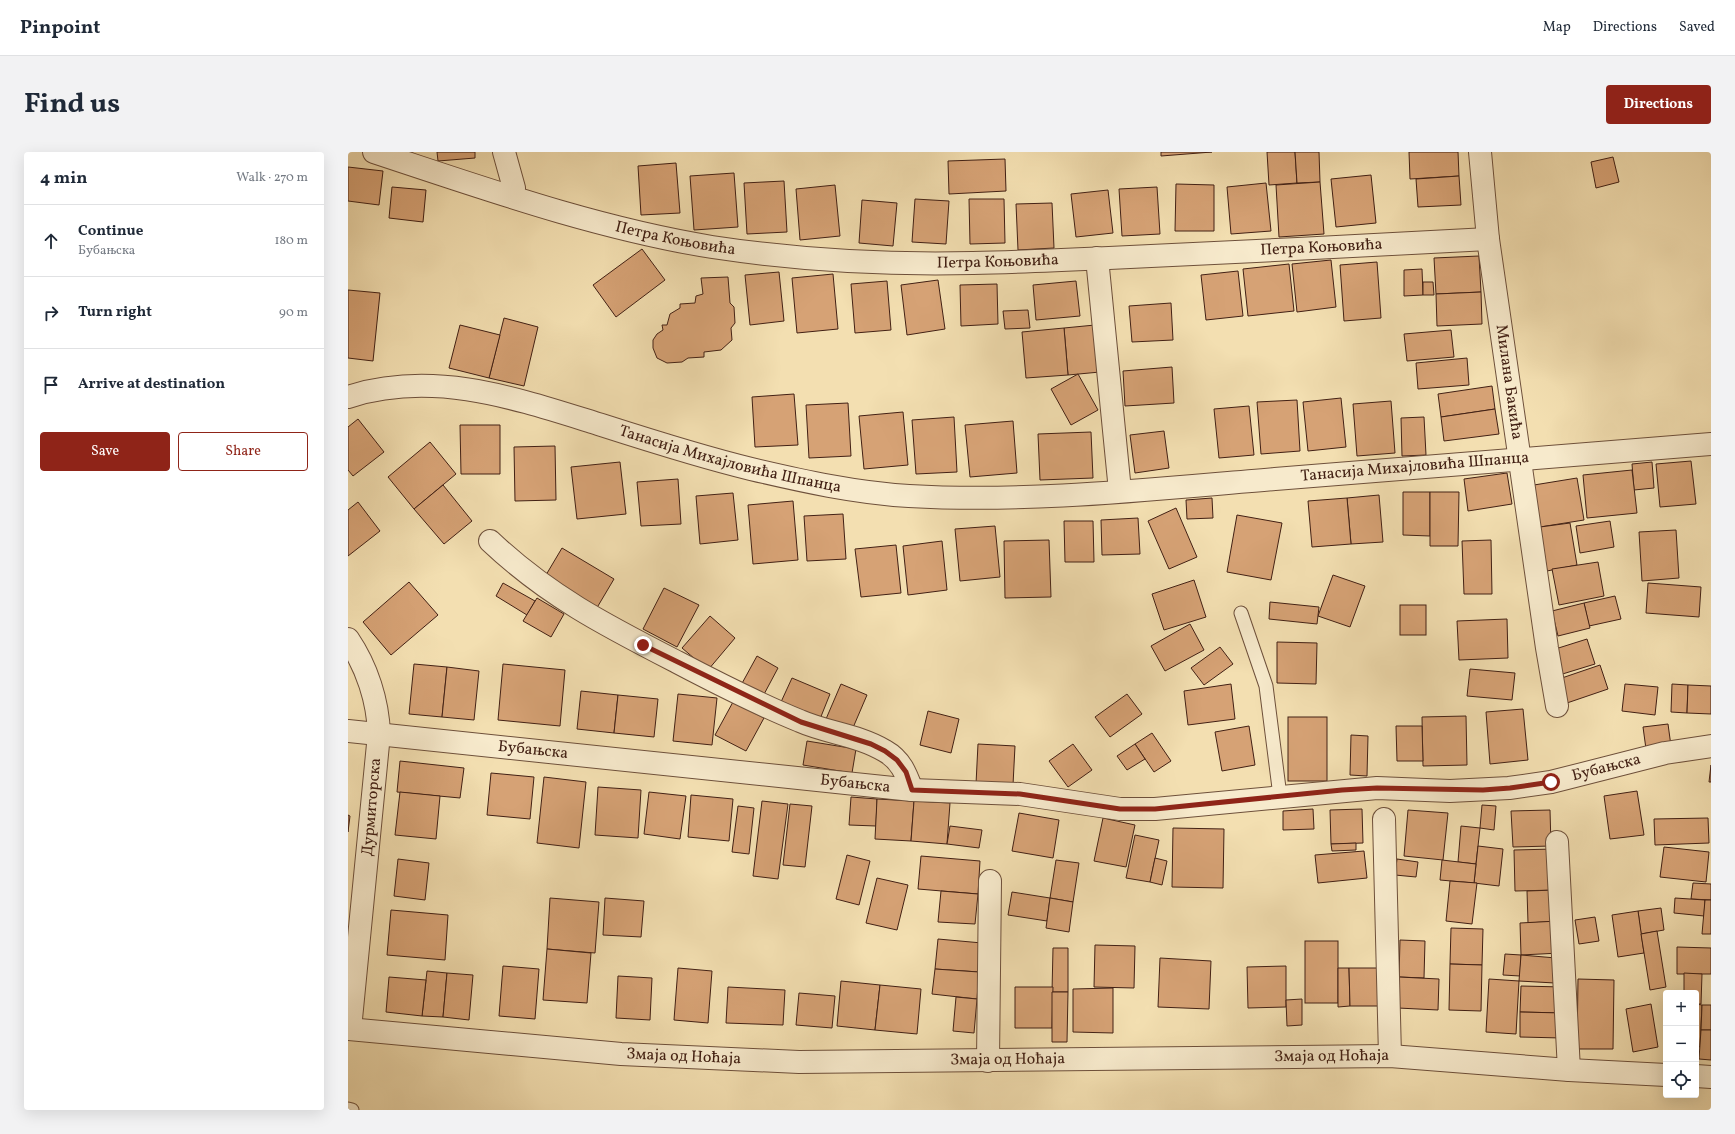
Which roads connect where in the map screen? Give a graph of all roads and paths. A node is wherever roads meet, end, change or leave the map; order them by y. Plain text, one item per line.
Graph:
1 (374, 152) edge
2 (504, 152) edge
3 (1480, 152) edge
4 (513, 198) junction
5 (1488, 239) junction
6 (1097, 258) junction
7 (348, 397) edge
8 (1711, 444) edge
9 (1521, 458) junction
10 (1120, 491) junction
11 (490, 541) dead end
12 (1241, 612) dead end
13 (348, 639) edge
14 (1557, 706) dead end
15 (348, 731) edge
16 (379, 734) junction
17 (1711, 746) edge
18 (912, 790) junction
19 (1280, 796) junction
20 (1384, 819) dead end
21 (1557, 842) dead end
22 (990, 881) dead end
23 (349, 1029) edge
24 (1390, 1056) junction
25 (988, 1061) junction
26 (1569, 1070) junction
27 (1663, 1075) edge
28 (1699, 1076) edge
29 (1711, 1077) edge
30 (348, 1109) edge
31 (352, 1110) edge

1 - 4 street, Петра Коњовића
2 - 4 street
3 - 5 street, Милана Бакића
4 - 6 street, Петра Коњовића
5 - 6 street, Петра Коњовића
5 - 9 street, Милана Бакића
6 - 10 street
7 - 10 street, Танасија Михајловића Шпанца
8 - 9 street, Танасија Михајловића Шпанца
9 - 10 street, Танасија Михајловића Шпанца
9 - 14 street, Милана Бакића
11 - 18 street
12 - 19 lane
13 - 16 street, Дурмиторска
15 - 16 street, Бубањска
16 - 18 street, Бубањска
16 - 23 street, Дурмиторска
17 - 19 street, Бубањска
18 - 19 street, Бубањска
20 - 24 street
21 - 26 street
22 - 25 street
23 - 25 street, Змаја од Ноћаја
24 - 25 street, Змаја од Ноћаја
24 - 26 street, Змаја од Ноћаја
26 - 27 street, Змаја од Ноћаја
28 - 29 street
30 - 31 lane

